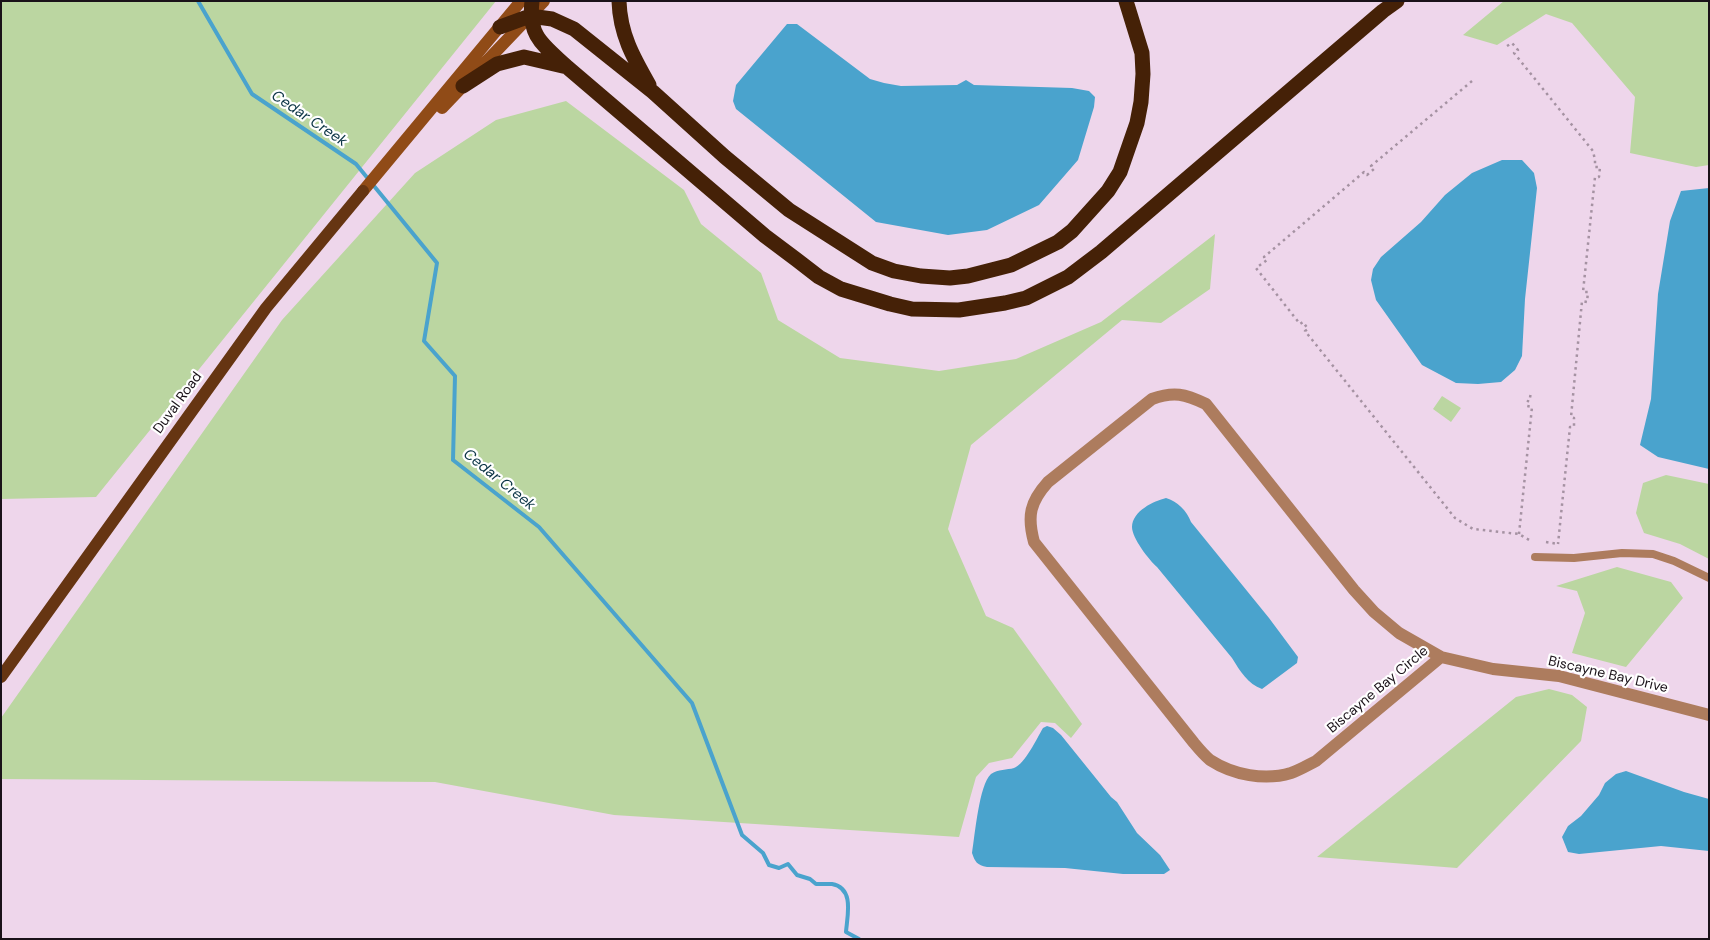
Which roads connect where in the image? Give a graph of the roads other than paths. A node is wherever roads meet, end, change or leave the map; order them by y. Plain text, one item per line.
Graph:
1 (521, 1) edge
2 (544, 1) edge
3 (619, 1) edge
4 (1126, 1) edge
5 (1397, 1) edge
6 (531, 8) edge
7 (500, 27) junction
8 (567, 67) junction
9 (463, 86) junction
10 (653, 92) junction
11 (391, 156) junction
12 (1535, 557) dead end
13 (1709, 578) edge
14 (1441, 657) junction
15 (1, 677) edge
16 (1709, 715) edge

1 - 7 main road
2 - 6 main road
3 - 10 highway
4 - 10 highway
5 - 8 highway
6 - 7 highway
6 - 8 highway
6 - 9 main road
6 - 10 highway
7 - 11 main road
8 - 9 highway
9 - 11 main road
11 - 15 main road, Duval Road
12 - 13 lane
14 - 14 street, Biscayne Bay Circle
14 - 16 street, Biscayne Bay Drive

